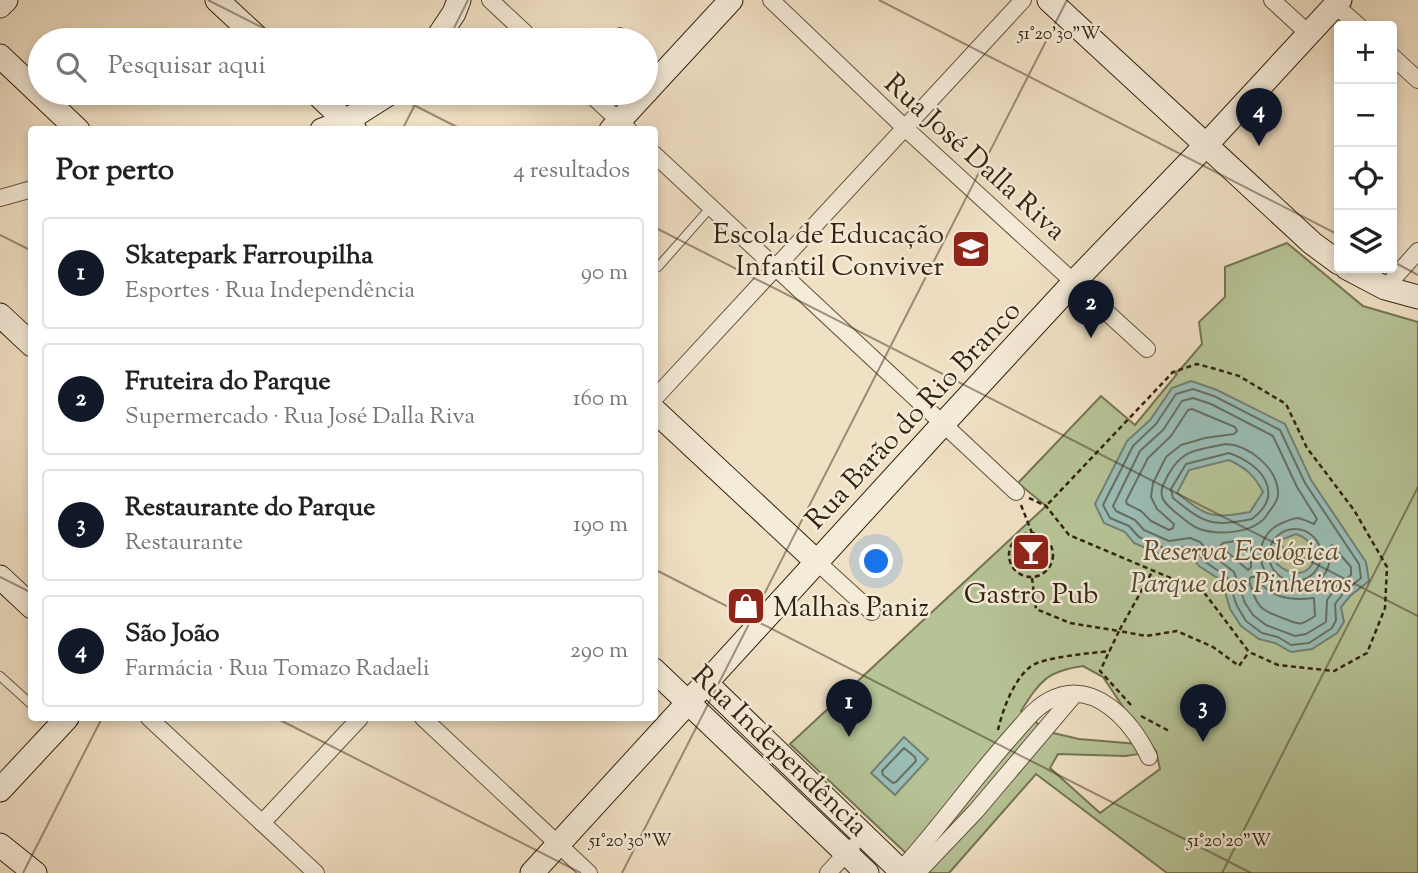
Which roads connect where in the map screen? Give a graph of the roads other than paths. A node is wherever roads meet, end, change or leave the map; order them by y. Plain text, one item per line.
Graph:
1 (6, 0) edge
2 (216, 0) edge
3 (459, 0) edge
4 (490, 0) edge
5 (731, 0) edge
6 (771, 0) edge
7 (1023, 0) edge
8 (1049, 0) edge
9 (1272, 0) edge
10 (1338, 2) edge
11 (0, 6) edge
12 (1355, 21) edge
13 (247, 28) edge
14 (444, 28) edge
15 (520, 28) edge
16 (1308, 33) junction
17 (0, 56) edge
18 (1397, 61) edge
19 (658, 78) edge
20 (1418, 80) edge
21 (28, 83) edge
22 (52, 105) edge
23 (329, 105) edge
24 (375, 105) edge
25 (600, 105) edge
26 (635, 105) edge
27 (350, 125) edge
28 (74, 126) edge
29 (619, 126) edge
30 (905, 128) junction
31 (1206, 145) junction
32 (658, 158) edge
33 (28, 190) edge
34 (0, 198) edge
35 (711, 207) junction
36 (1418, 251) edge
37 (1334, 259) edge
38 (658, 267) dead end
39 (776, 267) junction
40 (1356, 273) edge
41 (1075, 281) junction
42 (1385, 288) junction
43 (1418, 297) edge
44 (0, 314) edge
45 (28, 341) edge
46 (1147, 349) dead end
47 (658, 395) edge
48 (658, 414) edge
49 (943, 424) junction
50 (1016, 492) road end
51 (817, 562) junction
52 (0, 578) edge
53 (28, 603) edge
54 (872, 612) dead end
55 (658, 674) edge
56 (0, 676) edge
57 (706, 683) junction
58 (1075, 694) junction
59 (28, 701) edge
60 (688, 702) junction
61 (152, 721) edge
62 (357, 721) edge
63 (427, 721) edge
64 (58, 723) edge
65 (1149, 757) dead end
66 (0, 790) edge
67 (262, 823) junction
68 (864, 835) junction
69 (559, 844) junction
70 (0, 845) edge
71 (846, 853) junction
72 (904, 872) edge
73 (35, 873) edge
74 (316, 873) edge
75 (532, 873) edge
76 (589, 873) edge
77 (828, 873) edge
78 (867, 873) edge

1 - 11 main road
2 - 13 main road
3 - 14 main road
4 - 15 street
5 - 19 main road
6 - 30 street, Rua José Dalla Riva
7 - 30 street
8 - 31 main road
9 - 16 street
10 - 12 street
10 - 16 main road, Rua Barão do Rio Branco
16 - 31 main road, Rua Barão do Rio Branco
17 - 21 main road
18 - 20 street
22 - 28 main road
23 - 27 main road
24 - 27 main road
25 - 29 street
26 - 29 main road
30 - 39 street
30 - 41 street, Rua José Dalla Riva
31 - 37 main road
31 - 41 main road, Rua Barão do Rio Branco
32 - 35 street
33 - 34 street
35 - 38 lane
35 - 39 street
36 - 42 street
39 - 47 street
39 - 49 street
40 - 42 main road
41 - 46 street, Rua José Dalla Riva
41 - 49 main road, Rua Barão do Rio Branco
42 - 43 main road
44 - 45 main road
48 - 51 main road
49 - 50 street
49 - 51 main road, Rua Barão do Rio Branco
51 - 54 street
51 - 57 main road, Rua Barão do Rio Branco
52 - 53 main road
55 - 60 main road, Rua Independência
56 - 59 lane
57 - 60 main road, Rua Barão do Rio Branco
57 - 68 main road, Rua Independência
58 - 65 street
58 - 72 street
58 - 72 street
60 - 69 main road, Rua Barão do Rio Branco
60 - 71 main road, Rua Independência
61 - 67 street
62 - 67 street
63 - 69 street
64 - 66 main road
67 - 74 street
68 - 71 street
68 - 72 main road, Rua Independência
69 - 75 main road, Rua Barão do Rio Branco
69 - 76 street
70 - 73 main road
71 - 77 street
71 - 78 main road, Rua Independência

